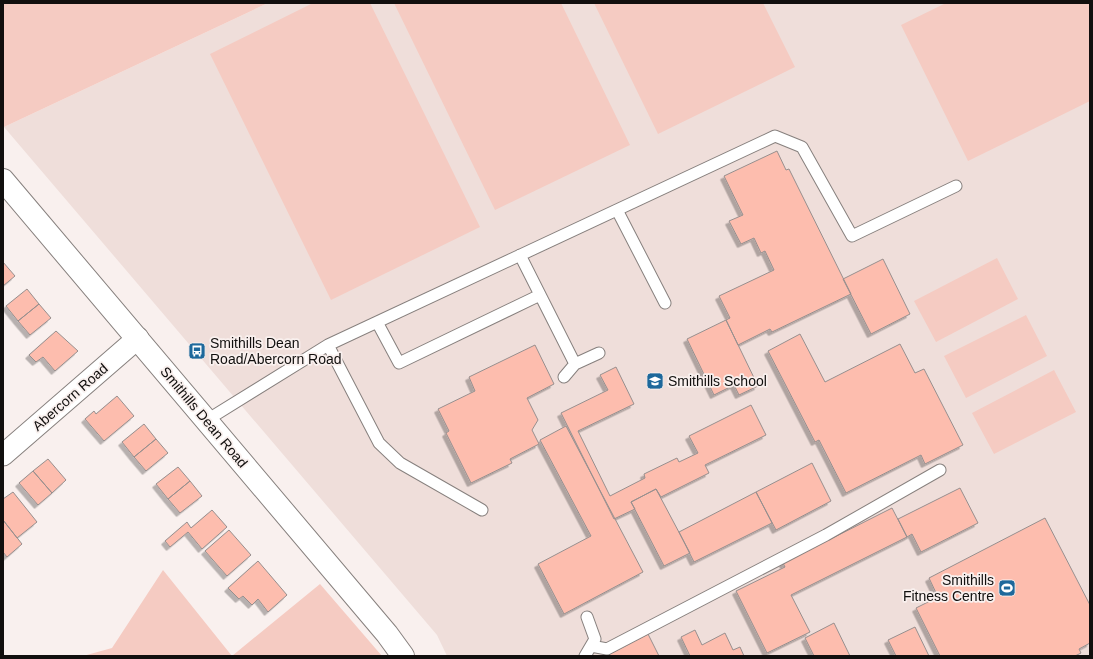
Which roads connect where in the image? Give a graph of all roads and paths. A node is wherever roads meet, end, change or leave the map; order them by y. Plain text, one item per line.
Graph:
1 (3, 180) edge
2 (956, 186) dead end
3 (617, 210) junction
4 (520, 255) junction
5 (540, 295) junction
6 (665, 303) dead end
7 (377, 322) junction
8 (138, 338) junction
9 (328, 345) junction
10 (599, 353) dead end
11 (575, 364) junction
12 (564, 376) dead end
13 (206, 420) junction
14 (3, 455) edge
15 (940, 470) dead end
16 (482, 510) dead end
17 (587, 617) dead end
18 (591, 646) junction
19 (403, 656) edge
20 (585, 656) edge

1 - 8 street, Smithills Dean Road
2 - 3 lane
3 - 4 lane
3 - 6 lane
4 - 5 lane
4 - 7 lane
5 - 7 lane
5 - 11 lane
7 - 9 lane
8 - 13 street, Smithills Dean Road
8 - 14 street, Abercorn Road
9 - 13 lane
9 - 16 lane
10 - 11 lane
11 - 12 lane
13 - 19 street, Smithills Dean Road
15 - 18 lane
17 - 18 lane
18 - 20 lane

